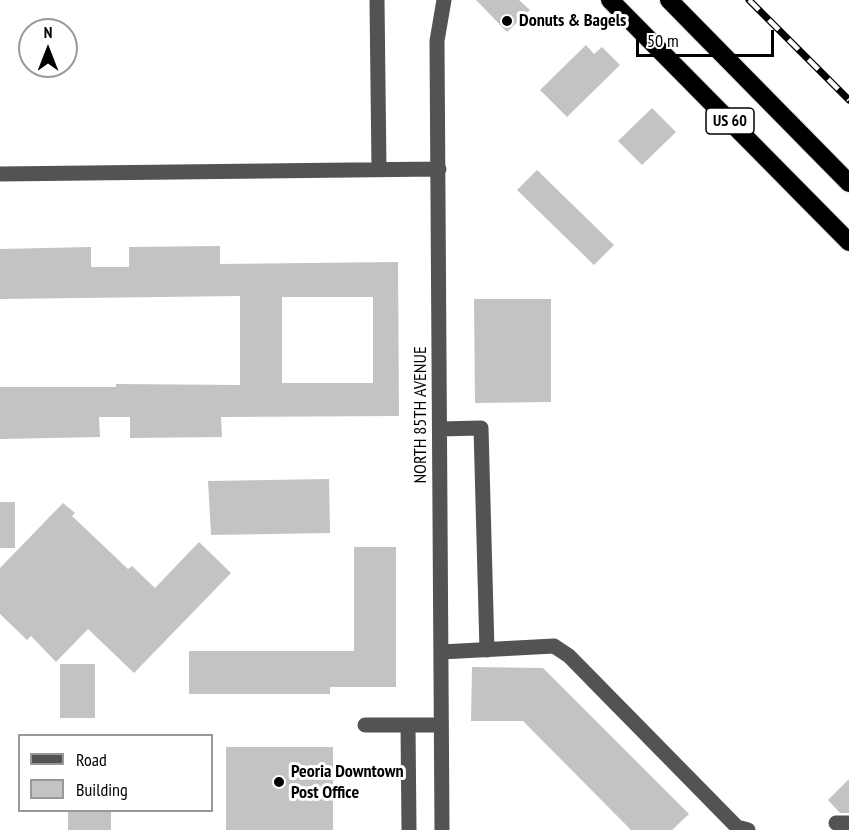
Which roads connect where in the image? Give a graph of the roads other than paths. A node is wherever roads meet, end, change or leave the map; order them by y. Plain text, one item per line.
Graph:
1 (377, 0) edge
2 (444, 0) edge
3 (610, 0) edge
4 (669, 0) edge
5 (379, 169) junction
6 (439, 169) junction
7 (0, 174) edge
8 (849, 183) edge
9 (849, 242) edge
10 (440, 429) junction
11 (487, 650) junction
12 (441, 652) junction
13 (365, 725) dead end
14 (408, 725) junction
15 (441, 725) junction
16 (409, 830) edge
17 (442, 830) edge
18 (748, 830) edge

1 - 5 street
2 - 6 street, NORTH 85TH AVENUE
3 - 9 highway, US 60
4 - 8 highway, US 60
5 - 6 street
5 - 7 street
6 - 10 street, NORTH 85TH AVENUE
10 - 11 street
10 - 12 street, NORTH 85TH AVENUE
11 - 12 street
11 - 18 street
12 - 15 street, NORTH 85TH AVENUE
13 - 14 street
14 - 15 street
14 - 16 street
15 - 17 street, NORTH 85TH AVENUE

